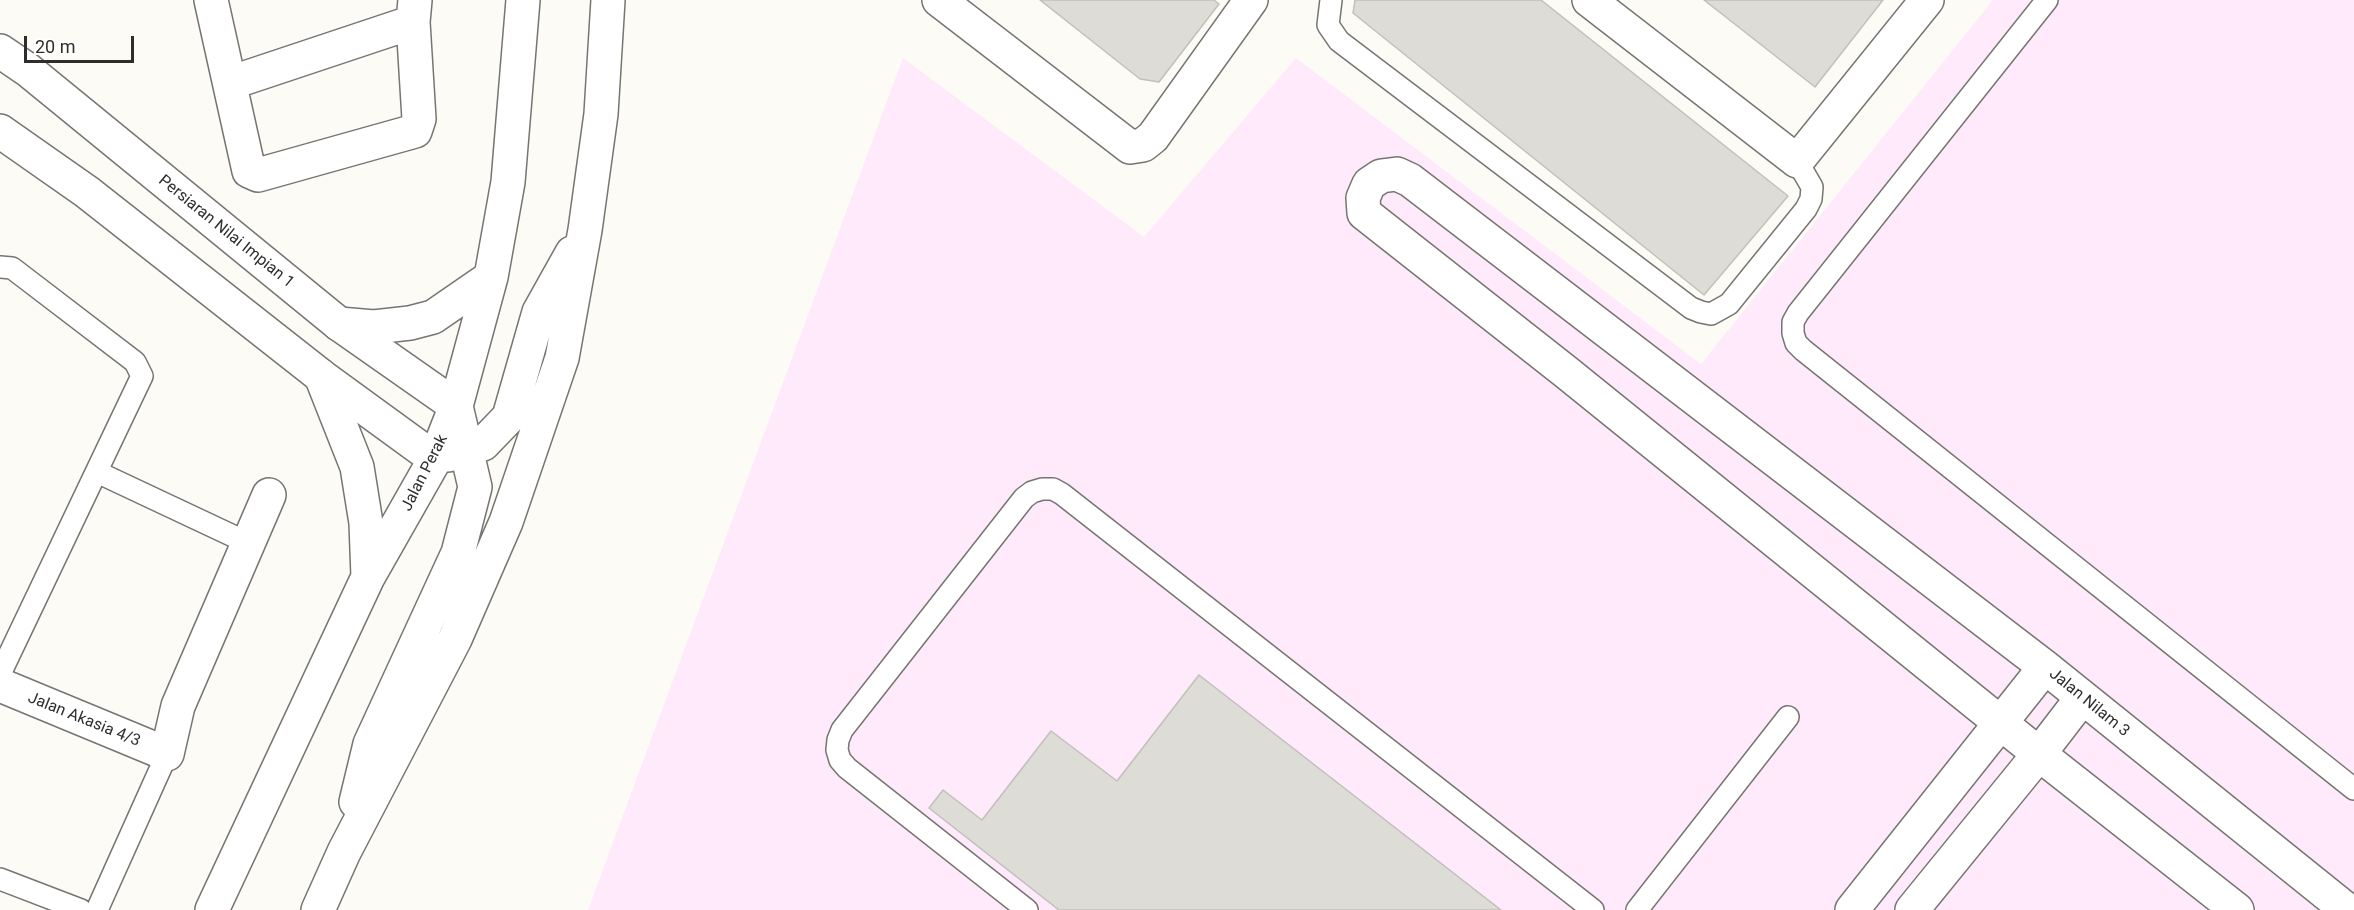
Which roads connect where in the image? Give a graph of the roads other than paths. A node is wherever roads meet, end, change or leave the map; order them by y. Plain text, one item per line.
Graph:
1 (211, 0) edge
2 (523, 0) edge
3 (608, 0) edge
4 (939, 0) edge
5 (1251, 0) edge
6 (1331, 0) edge
7 (1589, 0) edge
8 (2047, 0) edge
9 (1923, 1) edge
10 (414, 11) edge
11 (0, 51) edge
12 (230, 83) junction
13 (0, 131) edge
14 (1797, 160) junction
15 (585, 230) junction
16 (0, 267) edge
17 (491, 277) junction
18 (339, 324) junction
19 (321, 376) junction
20 (456, 406) junction
21 (467, 450) junction
22 (435, 459) junction
23 (97, 472) junction
24 (269, 495) dead end
25 (248, 543) junction
26 (368, 577) junction
27 (2045, 667) junction
28 (0, 674) edge
29 (0, 685) edge
30 (2082, 698) junction
31 (1788, 717) dead end
32 (2000, 724) junction
33 (167, 754) junction
34 (2039, 754) junction
35 (2354, 789) edge
36 (344, 852) junction
37 (0, 879) edge
38 (81, 910) edge
39 (97, 910) edge
40 (212, 910) edge
41 (318, 910) edge
42 (1027, 910) edge
43 (1593, 910) edge
44 (1637, 910) edge
45 (1852, 910) edge
46 (1912, 910) edge
47 (2237, 910) edge
48 (2347, 910) edge

1 - 12 street
2 - 17 street, Jalan Perak
3 - 15 street
4 - 5 street
6 - 14 lane
7 - 14 street
8 - 35 lane
9 - 14 street
10 - 12 street
10 - 12 street
11 - 18 street, Persiaran Nilai Impian 1
13 - 19 street
15 - 21 street
15 - 36 street
16 - 23 lane
17 - 18 street
17 - 20 street, Jalan Perak
18 - 20 street, Persiaran Nilai Impian 1
19 - 22 street
19 - 26 street
20 - 21 street
20 - 22 street, Jalan Perak
21 - 22 street
21 - 36 street
22 - 26 street, Jalan Perak
23 - 25 lane
23 - 28 lane
24 - 25 street
25 - 33 street
26 - 40 street, Jalan Perak
27 - 30 street, Jalan Nilam 3
27 - 32 street, Jalan Nilam 3
27 - 32 street
29 - 33 street, Jalan Akasia 4/3
30 - 34 street
30 - 48 street, Jalan Nilam 3
31 - 44 lane
32 - 34 street
32 - 45 street, Jalan Nilam 3
33 - 39 lane
34 - 46 street
34 - 47 street
36 - 41 street
37 - 38 lane
42 - 43 lane

